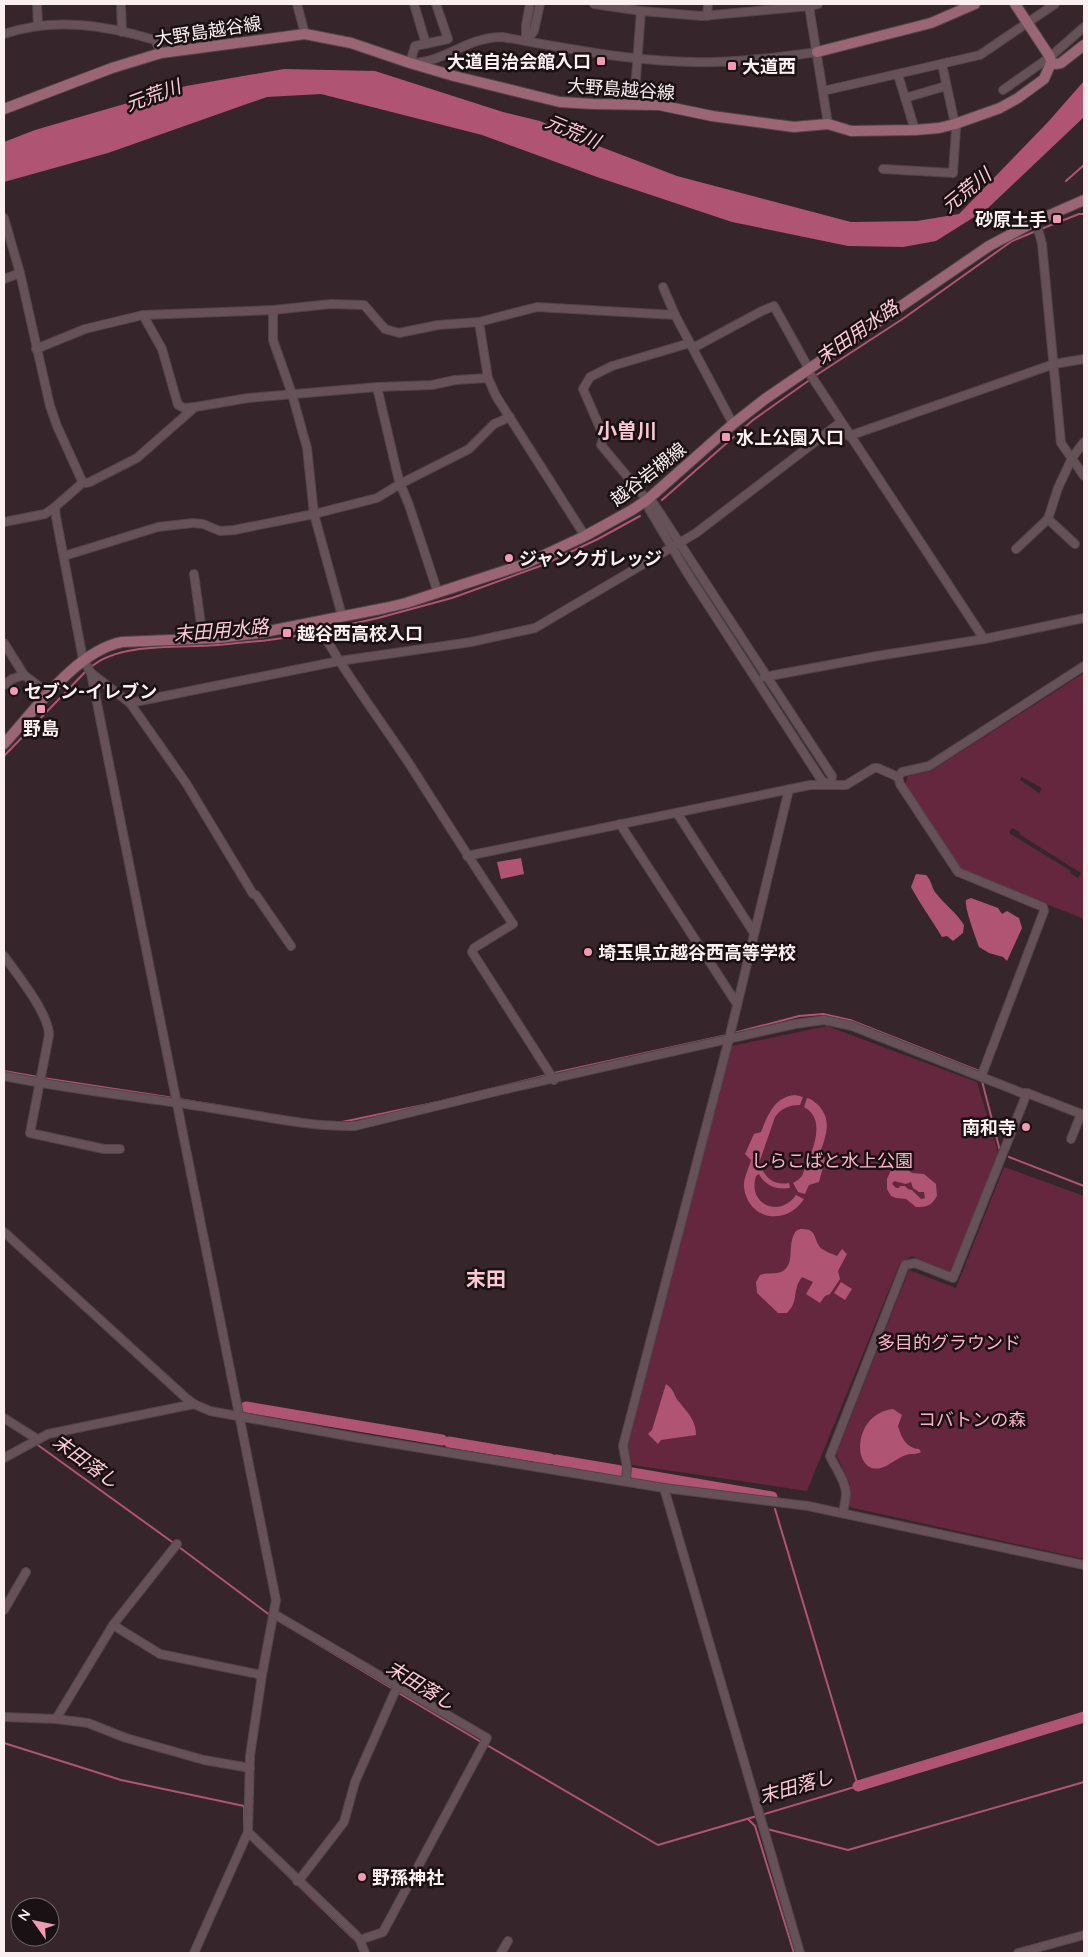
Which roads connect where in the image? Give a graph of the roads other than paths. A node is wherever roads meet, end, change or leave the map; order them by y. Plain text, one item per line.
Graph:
1 (37, 4) edge
2 (121, 4) edge
3 (297, 4) edge
4 (414, 4) edge
5 (436, 4) edge
6 (530, 4) edge
7 (540, 4) edge
8 (594, 4) edge
9 (708, 4) edge
10 (818, 4) edge
11 (976, 4) edge
12 (1014, 4) edge
13 (1055, 4) edge
14 (629, 6) edge
15 (808, 6) junction
16 (642, 11) junction
17 (707, 16) junction
18 (1027, 22) junction
19 (38, 25) junction
20 (1084, 26) edge
21 (122, 32) junction
22 (4, 34) edge
23 (305, 34) junction
24 (526, 41) junction
25 (426, 44) junction
26 (1084, 45) edge
27 (817, 52) junction
28 (161, 53) junction
29 (638, 58) junction
30 (1050, 60) junction
31 (410, 63) junction
32 (942, 64) junction
33 (898, 75) junction
34 (946, 86) junction
35 (823, 91) junction
36 (905, 98) junction
37 (1016, 100) junction
38 (634, 104) junction
39 (4, 109) edge
40 (828, 124) junction
41 (955, 124) junction
42 (915, 130) junction
43 (883, 169) dead end
44 (1084, 200) edge
45 (4, 218) edge
46 (1037, 227) junction
47 (20, 272) junction
48 (4, 279) edge
49 (663, 288) dead end
50 (273, 310) junction
51 (143, 314) junction
52 (675, 315) junction
53 (479, 322) junction
54 (691, 346) junction
55 (36, 350) junction
56 (1084, 359) edge
57 (1054, 364) junction
58 (811, 374) junction
59 (488, 378) junction
60 (376, 387) junction
61 (292, 394) junction
62 (195, 407) junction
63 (510, 418) junction
64 (841, 422) junction
65 (733, 424) junction
66 (849, 436) junction
67 (1084, 442) edge
68 (1072, 458) junction
69 (1084, 476) edge
70 (82, 481) junction
71 (400, 484) junction
72 (647, 500) junction
73 (55, 507) junction
74 (314, 514) junction
75 (1048, 519) junction
76 (4, 522) edge
77 (585, 536) junction
78 (1075, 544) dead end
79 (677, 545) junction
80 (1016, 549) dead end
81 (64, 556) junction
82 (194, 574) dead end
83 (438, 593) junction
84 (342, 616) junction
85 (1084, 618) edge
86 (319, 628) junction
87 (203, 639) junction
88 (984, 640) junction
89 (4, 643) edge
90 (339, 661) junction
91 (1084, 666) edge
92 (88, 667) junction
93 (24, 675) junction
94 (767, 677) junction
95 (757, 679) junction
96 (4, 685) edge
97 (49, 694) junction
98 (130, 704) junction
99 (4, 744) edge
100 (898, 777) junction
101 (831, 785) junction
102 (788, 789) junction
103 (677, 813) junction
104 (620, 824) junction
105 (467, 856) junction
106 (754, 933) junction
107 (291, 946) dead end
108 (4, 956) edge
109 (737, 1004) junction
110 (729, 1039) junction
111 (4, 1076) edge
112 (981, 1077) junction
113 (39, 1079) junction
114 (554, 1080) junction
115 (1027, 1093) junction
116 (177, 1104) junction
117 (1082, 1114) edge
118 (1071, 1139) dead end
119 (120, 1149) dead end
120 (4, 1232) edge
121 (8, 1239) edge
122 (194, 1404) junction
123 (239, 1416) junction
124 (4, 1418) edge
125 (37, 1439) junction
126 (4, 1458) edge
127 (626, 1480) junction
128 (664, 1488) junction
129 (843, 1513) junction
130 (177, 1544) dead end
131 (1084, 1566) edge
132 (26, 1572) dead end
133 (4, 1610) edge
134 (274, 1614) junction
135 (113, 1625) junction
136 (262, 1675) junction
137 (397, 1687) junction
138 (4, 1717) edge
139 (56, 1719) junction
140 (250, 1768) junction
141 (248, 1832) junction
142 (297, 1881) junction
143 (1084, 1935) edge
144 (360, 1940) junction
145 (508, 1941) dead end
146 (194, 1953) edge
147 (365, 1953) edge
148 (501, 1953) edge
149 (800, 1953) edge
150 (1018, 1953) edge

1 - 19 street
2 - 21 street
3 - 23 street
4 - 25 street
5 - 25 street
6 - 24 street
7 - 24 street
8 - 14 street
9 - 17 street
10 - 15 street
11 - 27 main road
12 - 18 main road
13 - 18 street
14 - 16 street
15 - 17 street
15 - 27 street
16 - 17 street
16 - 29 street
18 - 30 main road
18 - 32 street
19 - 21 street
19 - 22 street
20 - 30 street
21 - 28 street
23 - 28 main road, 大野島越谷線
23 - 31 main road, 大野島越谷線
24 - 29 street
24 - 31 street
25 - 31 street
26 - 30 main road
27 - 29 street
27 - 35 street
28 - 39 main road, 大野島越谷線
29 - 38 street
30 - 37 main road, 大野島越谷線
30 - 37 street
31 - 38 main road, 大野島越谷線
32 - 33 street
32 - 34 street
33 - 35 street
33 - 36 street
34 - 36 street
34 - 41 street
35 - 40 street
36 - 42 street
37 - 41 main road, 大野島越谷線
38 - 40 main road, 大野島越谷線
40 - 42 main road, 大野島越谷線
41 - 42 main road, 大野島越谷線
41 - 43 street
44 - 46 main road, 越谷岩槻線
45 - 47 street
46 - 57 street
46 - 58 main road, 越谷岩槻線
47 - 48 street
47 - 55 street
49 - 52 street
50 - 51 street
50 - 53 street
50 - 61 street
51 - 55 street
51 - 62 street
52 - 53 street
52 - 54 street
53 - 59 street
54 - 58 street
54 - 65 street
54 - 72 street
55 - 70 street
56 - 57 street
57 - 66 street
57 - 68 street
58 - 64 street
58 - 65 main road, 越谷岩槻線
59 - 60 street
59 - 63 street
60 - 61 street
60 - 71 street
61 - 62 street
61 - 74 street
62 - 70 street
63 - 71 street
63 - 77 street
64 - 66 street
64 - 79 street
65 - 72 main road, 越谷岩槻線
66 - 88 street
67 - 68 street
68 - 69 street
68 - 75 street
70 - 73 street
71 - 74 street
71 - 83 street
72 - 77 main road, 越谷岩槻線
72 - 79 street
73 - 76 street
73 - 81 street
74 - 81 street
74 - 84 street
75 - 78 street
75 - 80 street
77 - 83 main road, 越谷岩槻線
79 - 90 street
79 - 94 street
79 - 95 street
81 - 92 street
82 - 87 street
83 - 84 main road, 越谷岩槻線
84 - 86 main road, 越谷岩槻線
85 - 88 street
86 - 87 main road, 越谷岩槻線
86 - 90 street
87 - 92 main road, 越谷岩槻線
88 - 94 street
89 - 93 street
90 - 98 street
90 - 105 street
91 - 100 street
92 - 97 main road, 越谷岩槻線
92 - 98 street
92 - 116 street
93 - 96 street
93 - 97 street
94 - 95 street
94 - 101 street
95 - 101 street
97 - 99 main road, 越谷岩槻線
98 - 107 street
100 - 101 street
100 - 112 street
101 - 102 street
102 - 103 street
102 - 106 street
103 - 104 street
103 - 106 street
104 - 105 street
104 - 109 street
105 - 114 street
106 - 109 street
108 - 113 street
109 - 110 street
110 - 112 street
110 - 114 street
110 - 127 street
111 - 113 street
112 - 115 street
113 - 116 street
113 - 119 street
114 - 116 street
115 - 117 street
115 - 129 street
116 - 123 street
117 - 118 street
120 - 121 street
121 - 122 street
122 - 123 street
122 - 125 street
123 - 127 street
123 - 134 street
124 - 125 street
125 - 126 street
127 - 128 street
128 - 129 street
128 - 149 street
129 - 131 street
130 - 135 street
132 - 133 street
134 - 136 street
134 - 137 street
135 - 136 street
135 - 139 street
136 - 140 street
137 - 142 street
137 - 144 street
138 - 139 street
139 - 140 street
140 - 141 street
141 - 142 street
141 - 146 street
142 - 144 street
143 - 150 street
144 - 147 street
145 - 148 street

